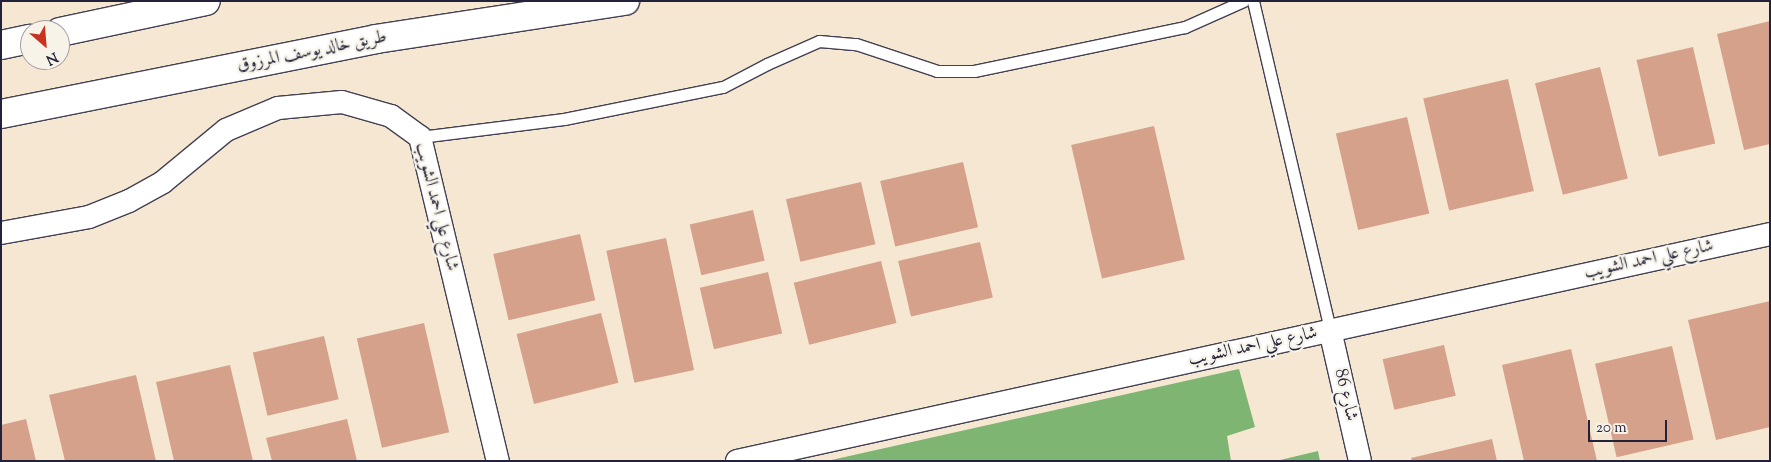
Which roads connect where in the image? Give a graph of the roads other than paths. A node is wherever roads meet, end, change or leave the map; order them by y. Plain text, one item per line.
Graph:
1 (206, 1) edge
2 (625, 1) edge
3 (1243, 1) edge
4 (1253, 1) edge
5 (70, 30) edge
6 (20, 41) edge
7 (1, 45) edge
8 (7, 113) edge
9 (420, 137) junction
10 (1, 233) edge
11 (1770, 234) edge
12 (1330, 330) junction
13 (498, 461) edge
14 (737, 461) edge
15 (1360, 461) edge

1 - 5 main road
2 - 8 main road, طريق خالد يوسف المرزوق
3 - 9 lane
4 - 12 lane
6 - 7 main road
9 - 10 street, شارع علي احمد الشويب
9 - 13 street, شارع علي احمد الشويب
11 - 12 street, شارع علي احمد الشويب
12 - 14 street, شارع علي احمد الشويب
12 - 15 street, شارع 86

